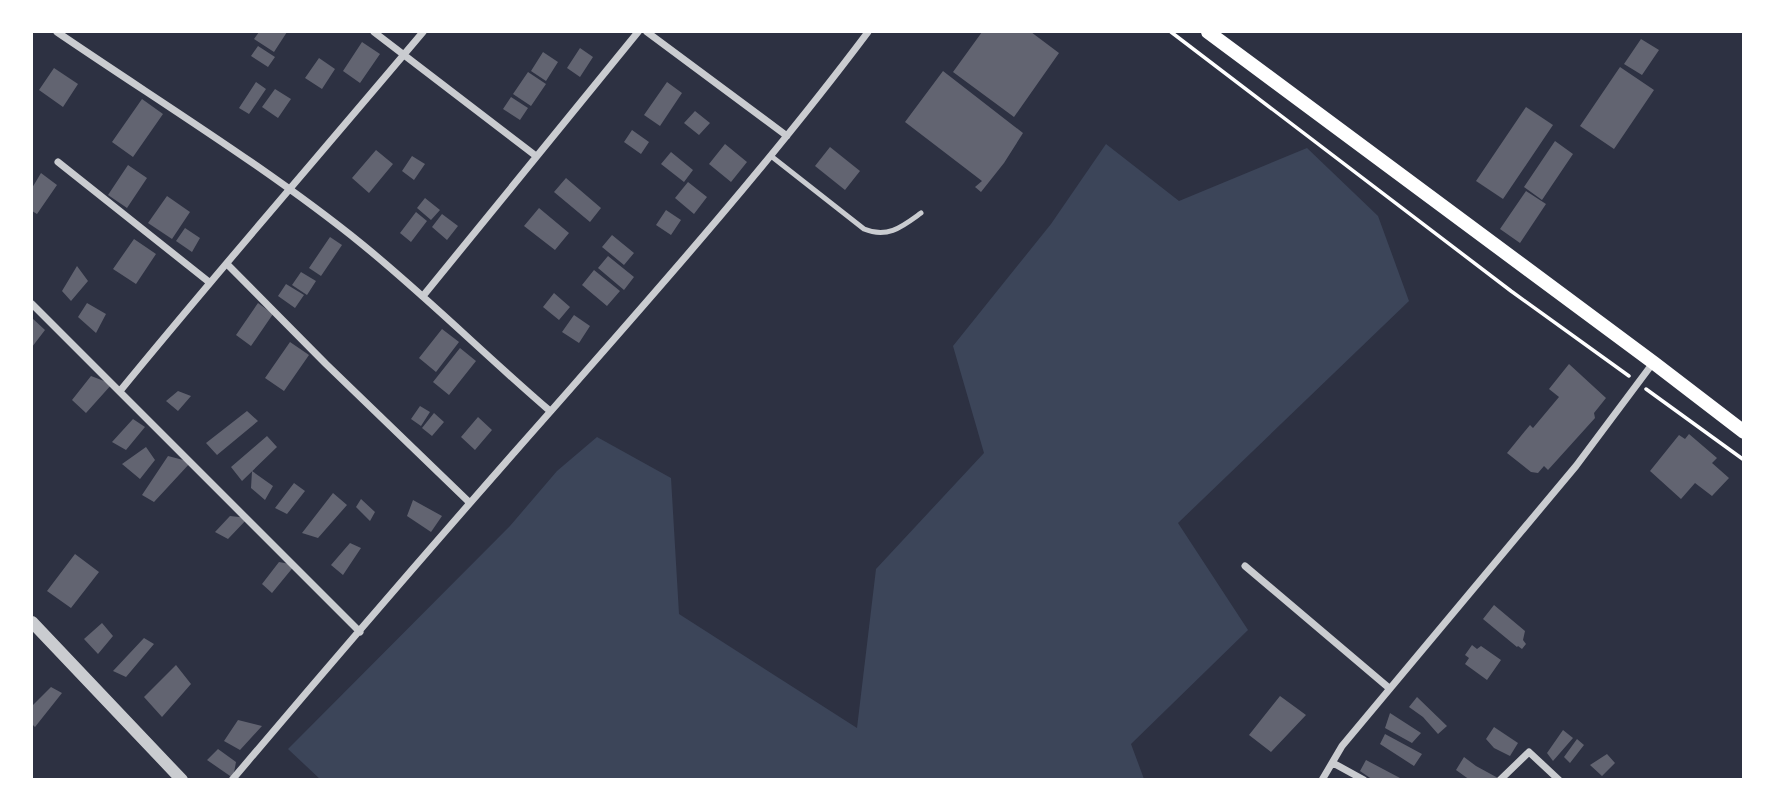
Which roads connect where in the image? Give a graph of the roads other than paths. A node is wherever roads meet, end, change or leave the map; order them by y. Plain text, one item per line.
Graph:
1 (57, 32) edge
2 (374, 32) edge
3 (423, 32) edge
4 (638, 32) edge
5 (647, 32) edge
6 (868, 32) edge
7 (1208, 32) edge
8 (403, 55) junction
9 (787, 136) junction
10 (536, 156) junction
11 (771, 156) junction
12 (58, 162) dead end
13 (288, 189) junction
14 (921, 213) dead end
15 (227, 264) junction
16 (209, 282) junction
17 (423, 296) junction
18 (32, 304) edge
19 (1654, 363) junction
20 (120, 391) junction
21 (550, 411) junction
22 (1744, 432) edge
23 (470, 503) junction
24 (1245, 566) dead end
25 (32, 622) edge
26 (360, 632) junction
27 (1389, 688) junction
28 (1333, 763) junction
29 (182, 779) edge
30 (232, 779) edge
31 (1322, 779) edge
32 (1364, 779) edge
33 (1500, 779) edge
34 (1559, 779) edge

1 - 13 street
2 - 8 street
3 - 8 street
4 - 10 street
5 - 9 street
6 - 9 street
7 - 19 main road
8 - 10 street
8 - 13 street
9 - 11 street
10 - 17 street
11 - 14 lane
11 - 21 street
12 - 16 street
13 - 15 street
13 - 17 street
15 - 16 street
15 - 23 street
16 - 20 street
17 - 21 street
18 - 20 street
19 - 22 main road
19 - 27 street
20 - 26 street
21 - 23 street
23 - 26 street
24 - 27 street
25 - 29 street
26 - 30 street
27 - 28 street
28 - 31 street
28 - 32 street
33 - 34 street

